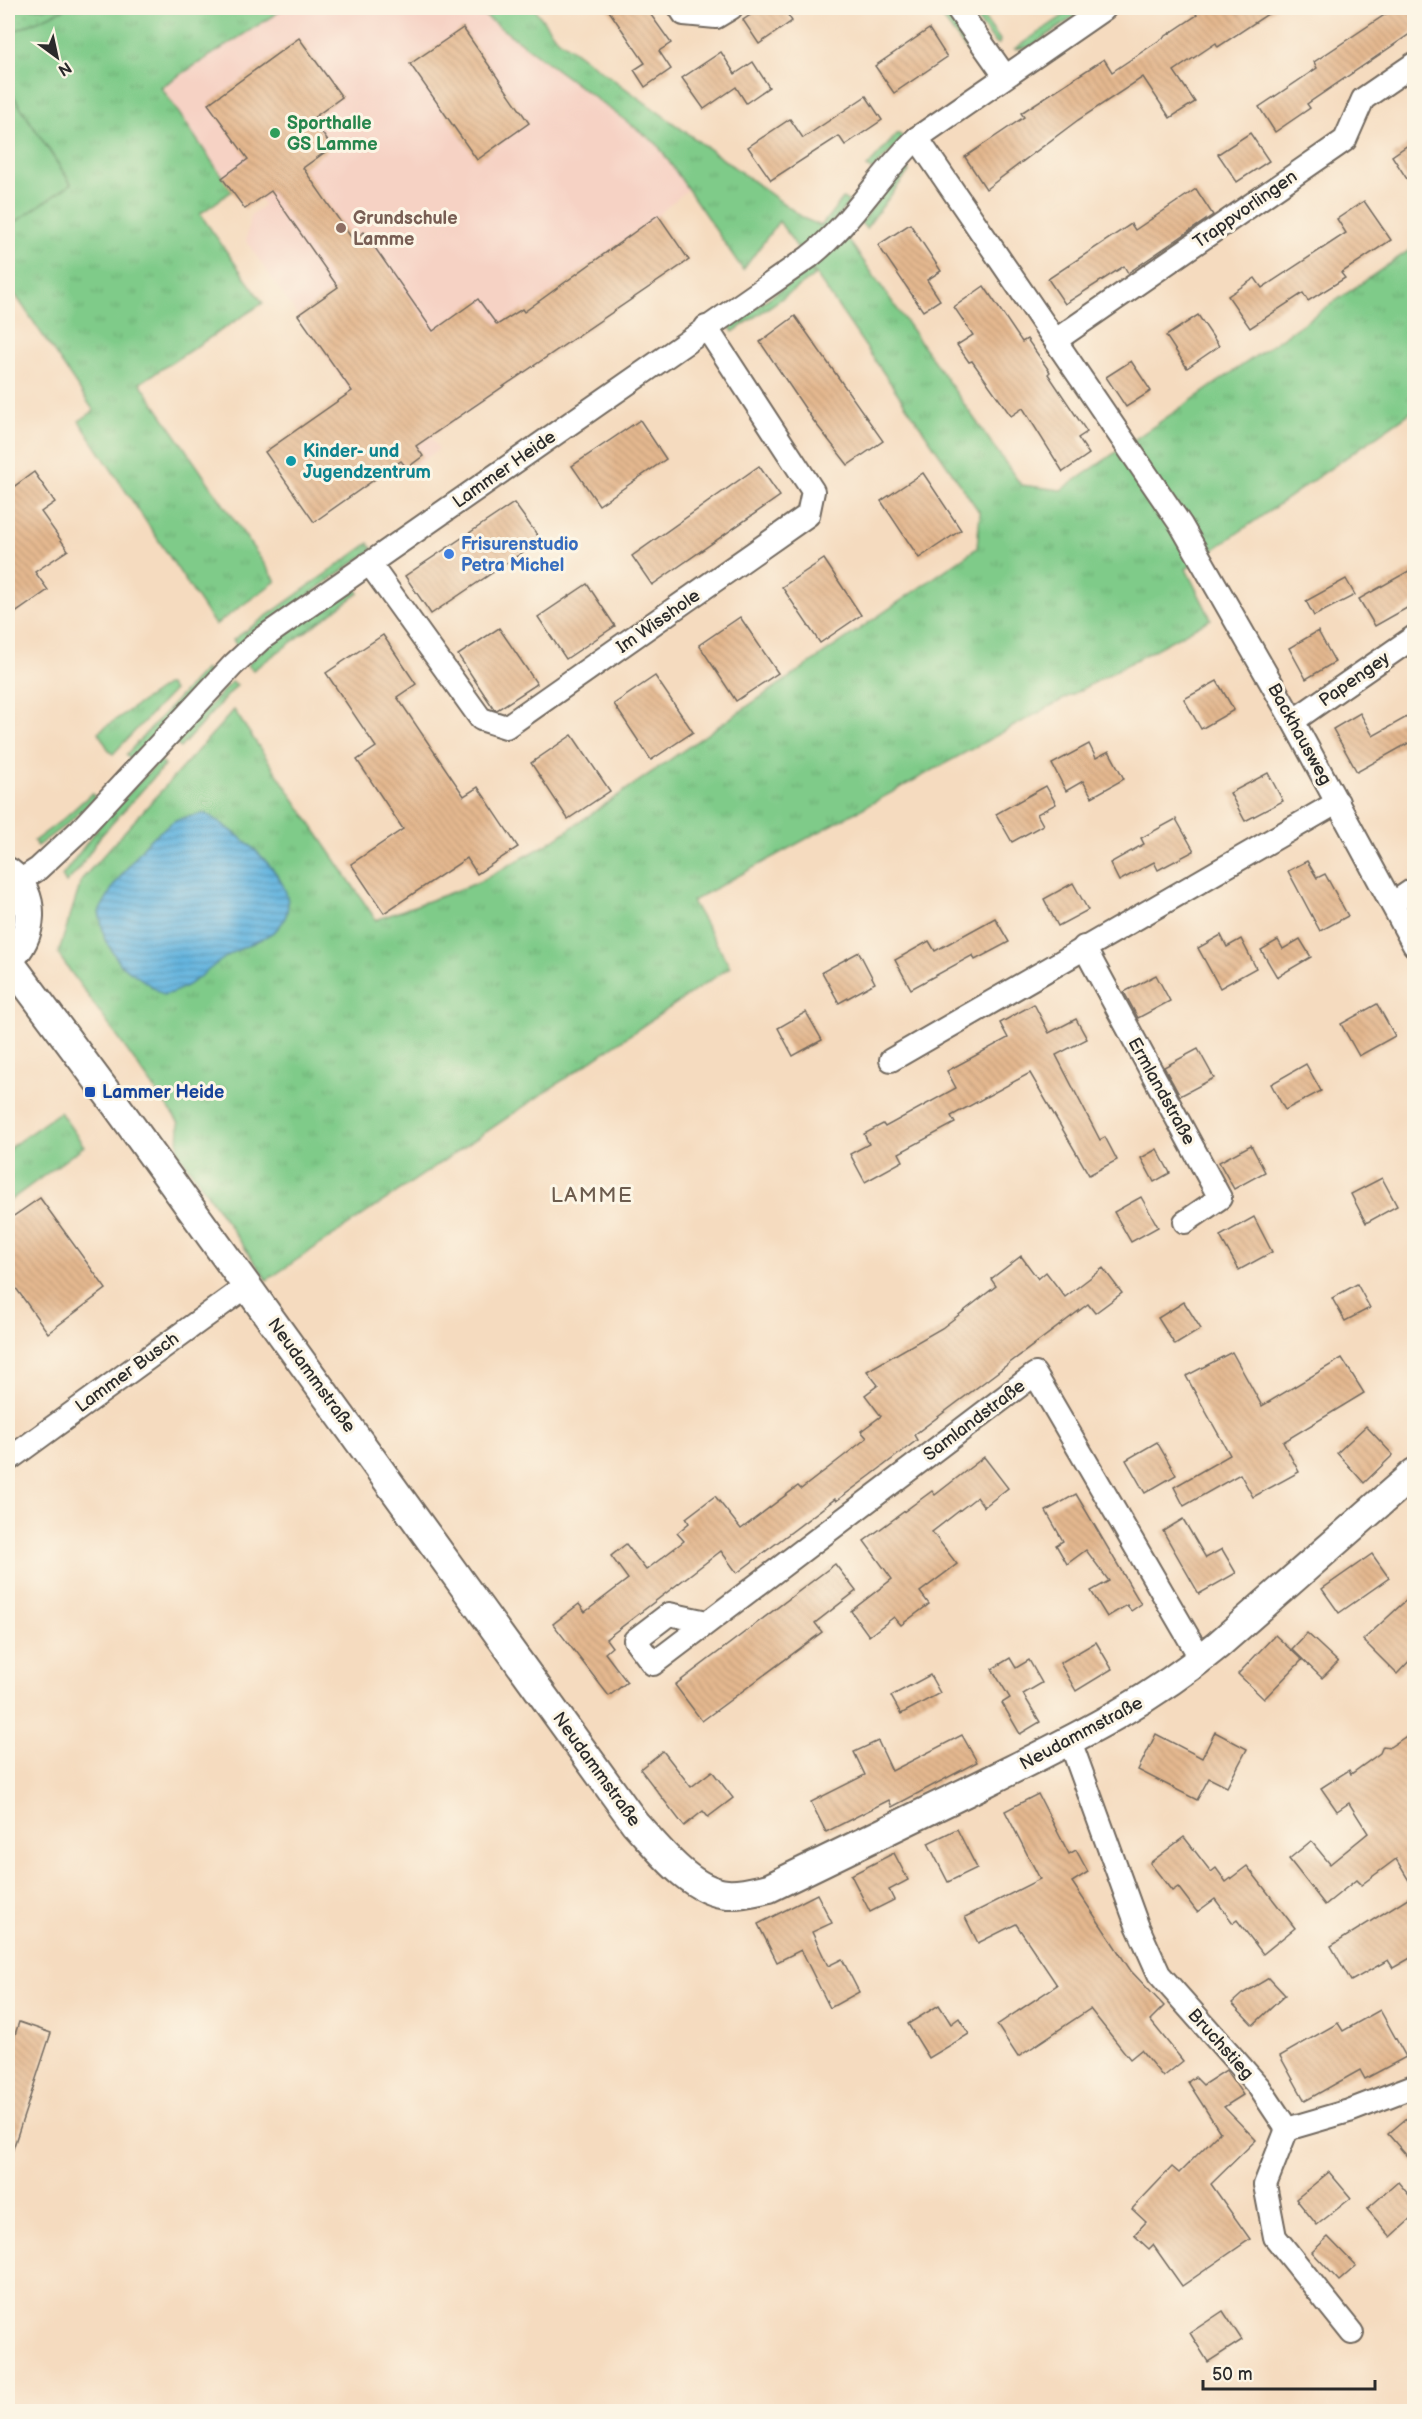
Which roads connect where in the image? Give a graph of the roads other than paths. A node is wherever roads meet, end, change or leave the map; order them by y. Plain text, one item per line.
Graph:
1 (680, 8) edge
2 (731, 8) edge
3 (957, 8) edge
4 (1105, 8) edge
5 (1414, 64) edge
6 (1005, 76) junction
7 (917, 138) junction
8 (706, 327) junction
9 (1056, 340) junction
10 (369, 563) junction
11 (1414, 637) edge
12 (1293, 721) junction
13 (1338, 802) junction
14 (13, 877) edge
15 (1414, 889) edge
16 (1392, 904) junction
17 (1414, 945) edge
18 (1084, 947) junction
19 (8, 960) edge
20 (891, 1060) dead end
21 (1185, 1222) dead end
22 (247, 1286) junction
23 (8, 1460) edge
24 (1414, 1473) edge
25 (707, 1622) dead end
26 (1201, 1659) junction
27 (1070, 1741) junction
28 (1414, 2086) edge
29 (1287, 2129) junction
30 (1352, 2332) dead end

1 - 2 street
3 - 6 street
4 - 6 street, Lammer Heide
5 - 9 street, Trappvorlingen
6 - 7 street, Lammer Heide
7 - 8 street, Lammer Heide
7 - 9 street
8 - 10 street, Lammer Heide
8 - 10 street, Im Wisshole
9 - 12 street, Backhausweg
10 - 14 street, Lammer Heide
11 - 12 street, Papengey
12 - 13 street, Backhausweg
13 - 16 street, Backhausweg
13 - 18 street
14 - 19 main road, Neudammstraße
15 - 16 street
16 - 17 street, Backhausweg
18 - 20 street
18 - 21 street, Ermlandstraße
19 - 22 main road, Neudammstraße
22 - 23 street, Lammer Busch
22 - 27 main road, Neudammstraße
24 - 26 main road, Neudammstraße
25 - 26 street, Samlandstraße
26 - 27 main road, Neudammstraße
27 - 29 street, Bruchstieg
28 - 29 street
29 - 30 street

